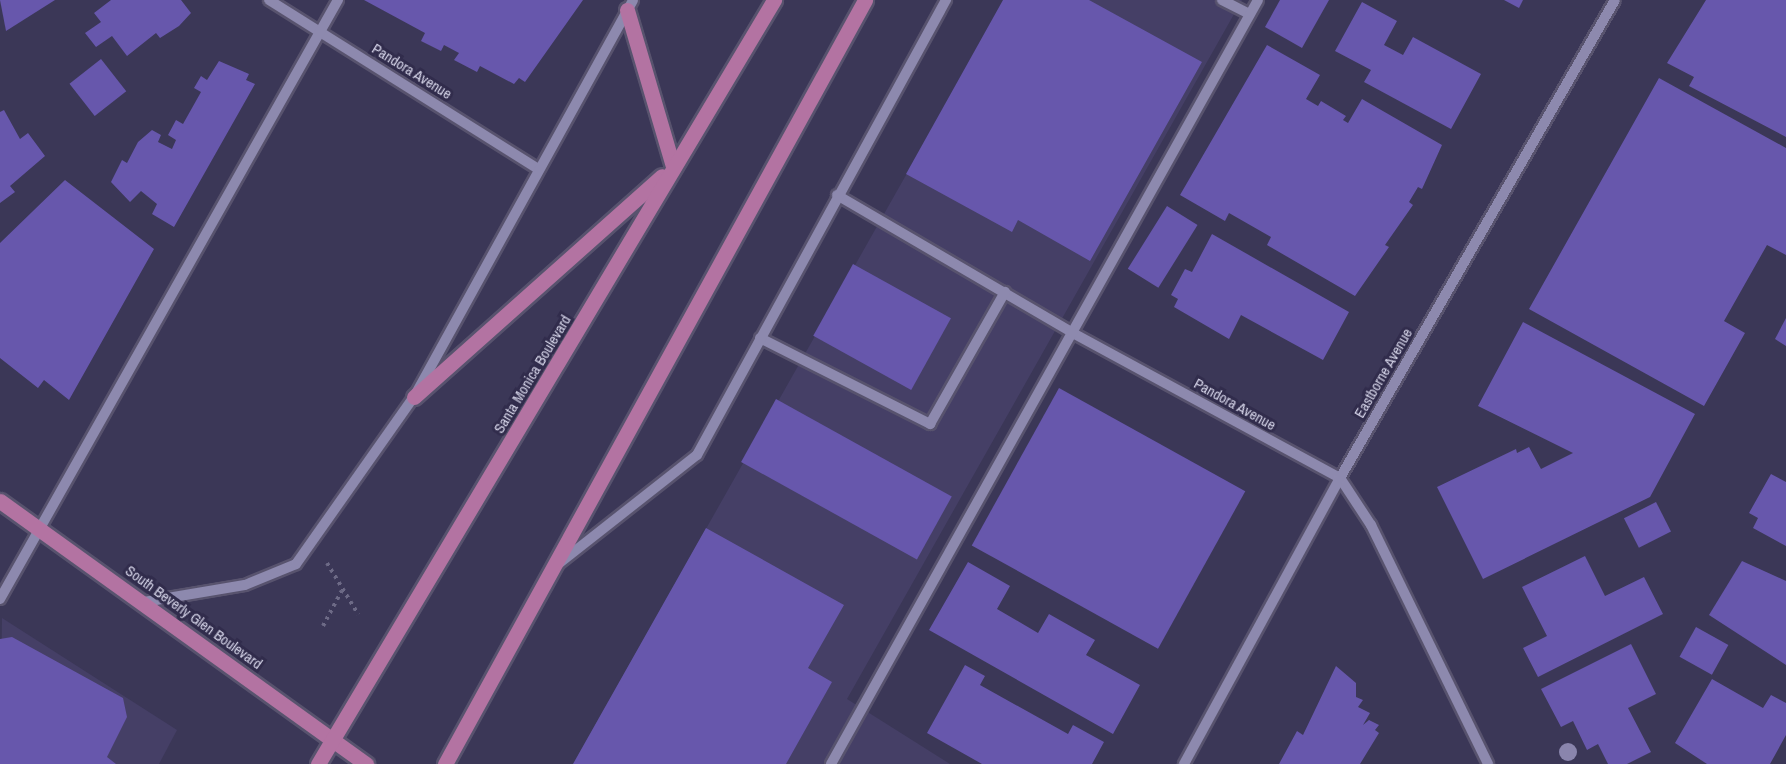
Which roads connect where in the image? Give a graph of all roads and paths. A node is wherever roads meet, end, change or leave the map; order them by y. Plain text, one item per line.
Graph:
1 (269, 0) edge
2 (338, 0) edge
3 (774, 0) edge
4 (865, 0) edge
5 (946, 0) edge
6 (1222, 0) edge
7 (1258, 0) edge
8 (1615, 0) edge
9 (630, 5) edge
10 (1250, 14) junction
11 (321, 31) junction
12 (673, 166) junction
13 (538, 169) junction
14 (837, 195) junction
15 (1005, 292) junction
16 (1071, 332) junction
17 (760, 338) junction
18 (414, 397) junction
19 (1340, 478) junction
20 (0, 501) edge
21 (40, 528) junction
22 (327, 563) dead end
23 (552, 569) junction
24 (342, 591) junction
25 (0, 599) edge
26 (144, 602) junction
27 (358, 614) dead end
28 (323, 626) dead end
29 (332, 740) junction
30 (318, 764) edge
31 (366, 764) edge
32 (445, 764) edge
33 (831, 764) edge
34 (1184, 764) edge
35 (1488, 764) edge

1 - 11 street, Pandora Avenue
2 - 11 street
3 - 12 main road, Santa Monica Boulevard
4 - 23 main road
5 - 14 street
6 - 10 street
7 - 10 street
8 - 19 street, Eastborne Avenue
9 - 12 main road
9 - 13 street
10 - 16 street
11 - 13 street, Pandora Avenue
11 - 21 street
12 - 18 main road
12 - 29 main road, Santa Monica Boulevard
13 - 18 street
14 - 15 street, Pandora Avenue
14 - 17 street
15 - 16 street, Pandora Avenue
15 - 17 street
16 - 19 street, Pandora Avenue
16 - 33 street
17 - 23 street
18 - 26 street
19 - 34 street, Eastborne Avenue
19 - 35 street, Pandora Avenue
20 - 21 main road, South Beverly Glen Boulevard
21 - 25 street
21 - 26 main road, South Beverly Glen Boulevard
22 - 24 path
23 - 32 main road
24 - 27 path
24 - 28 path
26 - 29 main road, South Beverly Glen Boulevard
29 - 30 main road, Santa Monica Boulevard
29 - 31 main road, South Beverly Glen Boulevard

